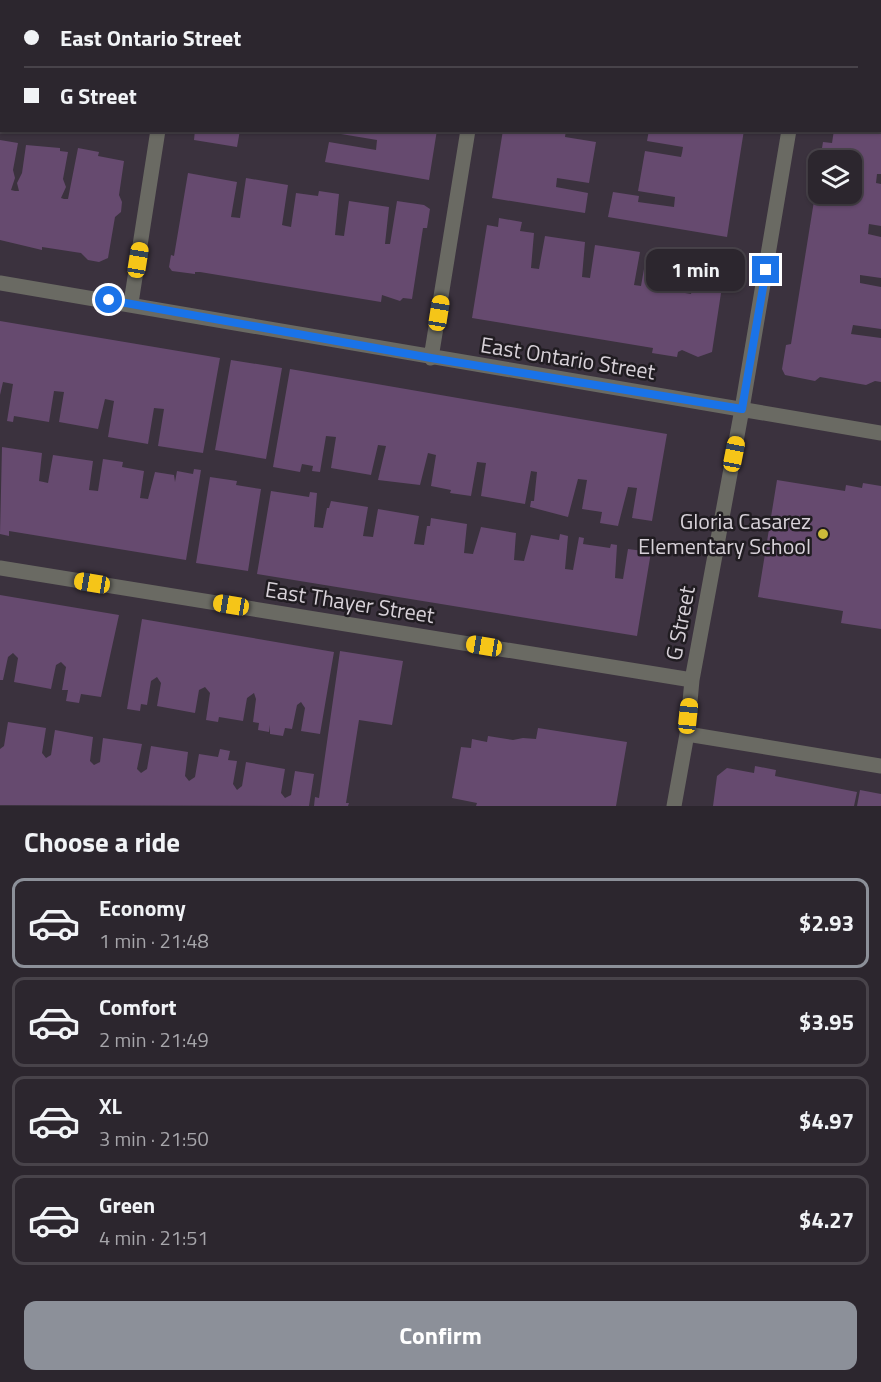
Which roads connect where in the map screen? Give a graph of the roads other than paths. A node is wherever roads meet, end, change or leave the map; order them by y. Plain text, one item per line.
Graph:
1 (158, 132) edge
2 (468, 132) edge
3 (789, 132) edge
4 (0, 283) edge
5 (131, 303) junction
6 (431, 358) junction
7 (742, 409) junction
8 (881, 433) edge
9 (0, 568) edge
10 (692, 680) junction
11 (687, 734) junction
12 (881, 766) edge
13 (674, 806) edge

1 - 5 street
2 - 6 street
3 - 7 street, G Street
4 - 5 street, East Ontario Street
5 - 6 street, East Ontario Street
6 - 7 street, East Ontario Street
7 - 8 street, East Ontario Street
7 - 10 street, G Street
9 - 10 street, East Thayer Street
10 - 11 street, G Street
11 - 12 street
11 - 13 street, G Street

